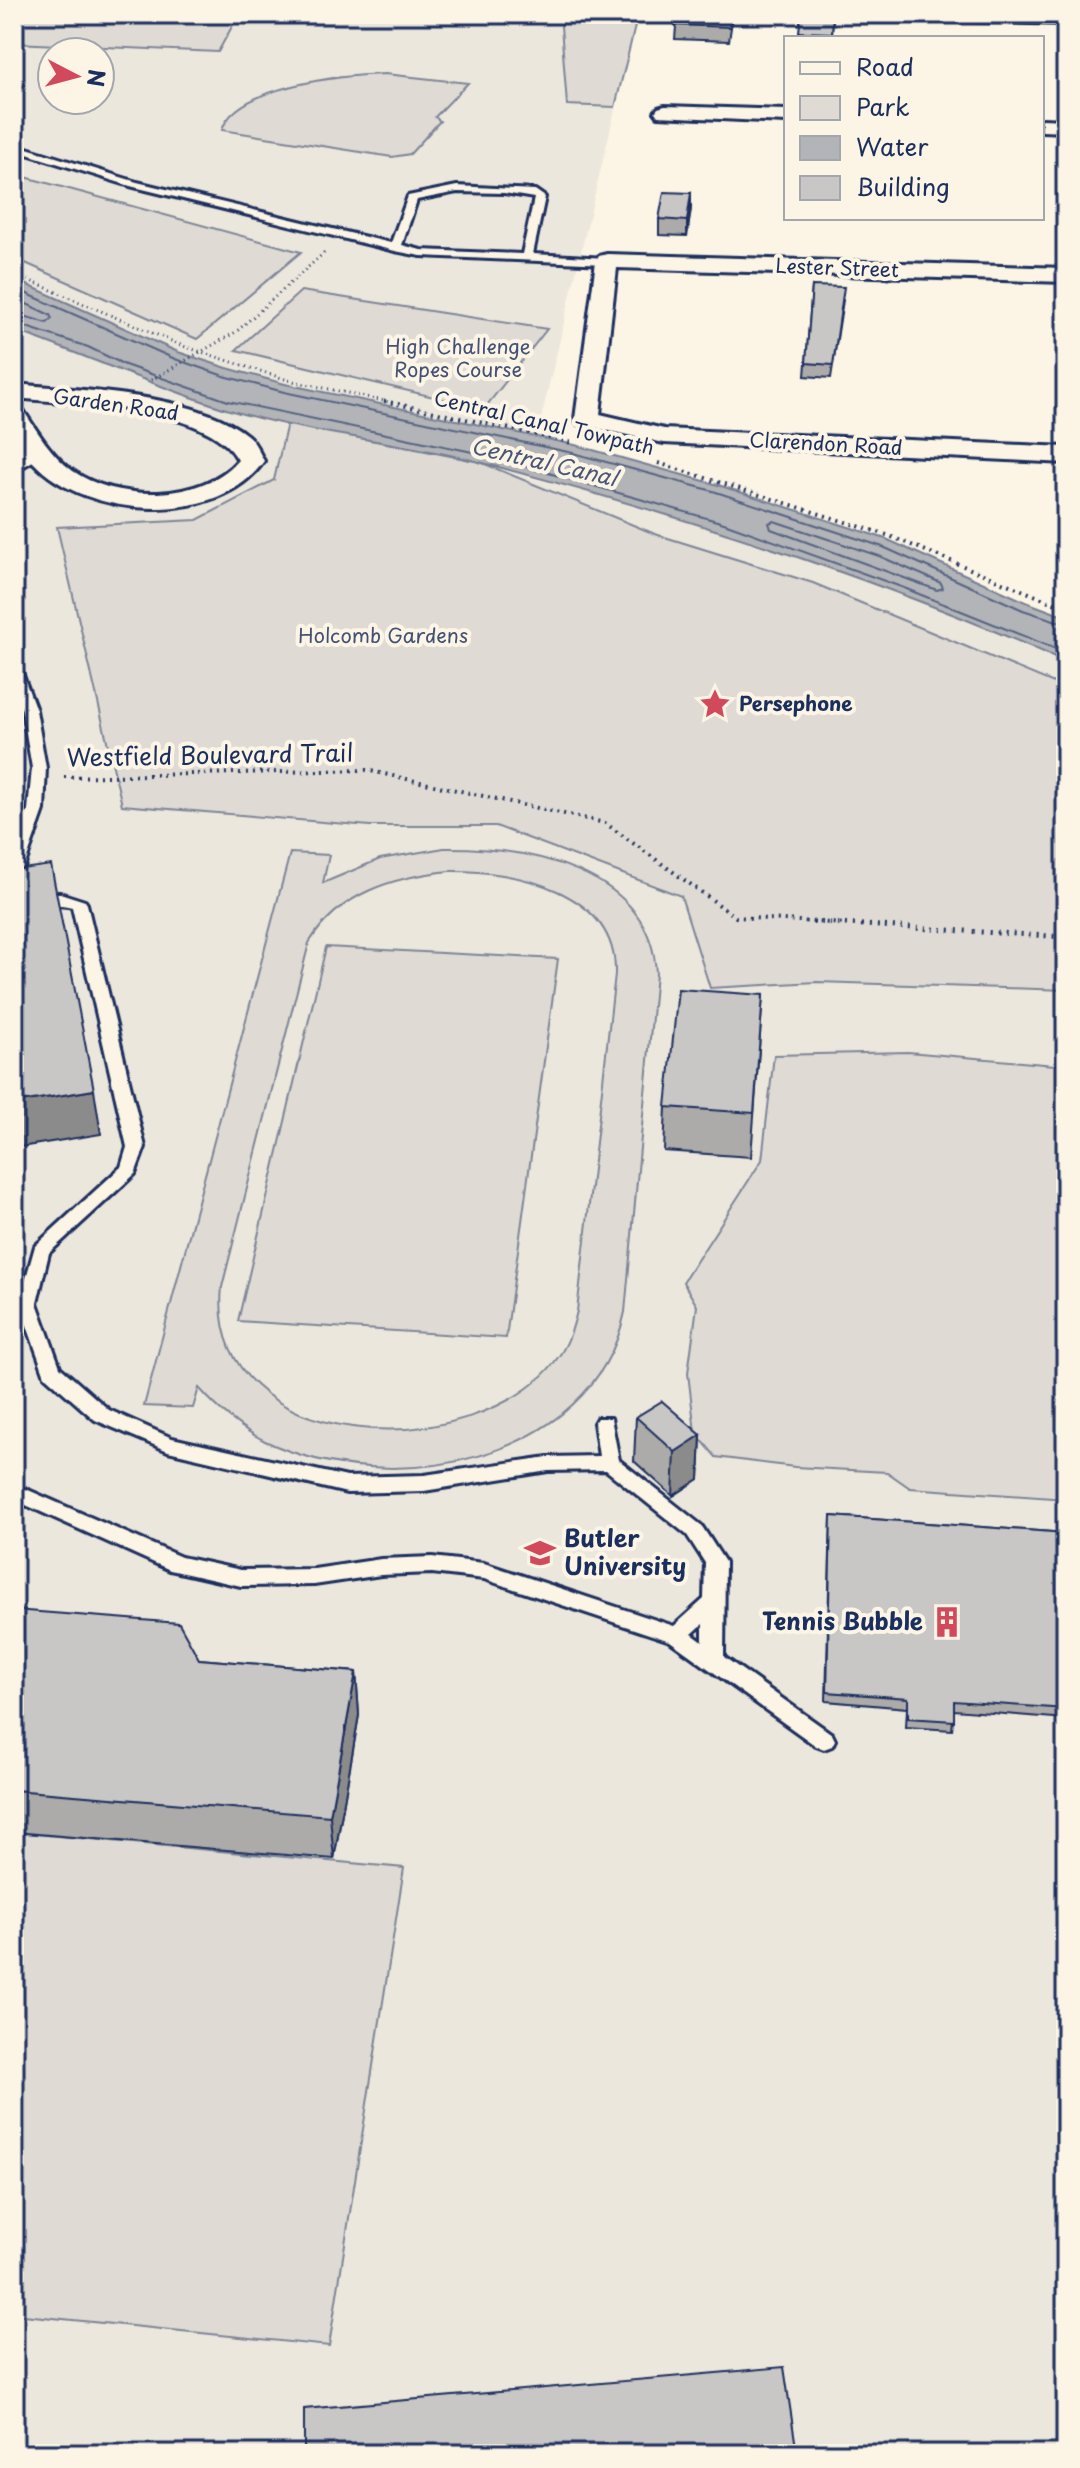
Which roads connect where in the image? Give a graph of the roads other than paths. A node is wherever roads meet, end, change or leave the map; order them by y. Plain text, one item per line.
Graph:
1 (940, 14) edge
2 (1066, 18) edge
3 (665, 112) dead end
4 (784, 116) edge
5 (1044, 125) edge
6 (1066, 126) edge
7 (14, 147) edge
8 (395, 248) junction
9 (527, 258) junction
10 (607, 261) junction
11 (1066, 275) edge
12 (14, 391) edge
13 (14, 415) edge
14 (39, 454) junction
15 (1066, 455) edge
16 (14, 468) edge
17 (14, 670) edge
18 (604, 1423) dead end
19 (610, 1463) junction
20 (26, 1497) dead end
21 (714, 1602) junction
22 (677, 1635) junction
23 (713, 1660) junction
24 (824, 1740) dead end

1 - 2 street
3 - 4 street
5 - 6 street
7 - 8 lane
8 - 9 lane
8 - 9 lane
9 - 10 lane
10 - 11 street, Lester Street
10 - 15 street, Clarendon Road
12 - 14 street, Garden Road
13 - 14 street, Garden Road
14 - 16 lane
17 - 19 lane
18 - 19 lane
19 - 21 lane
20 - 22 lane
21 - 22 lane
21 - 23 lane
22 - 23 lane
23 - 24 lane

